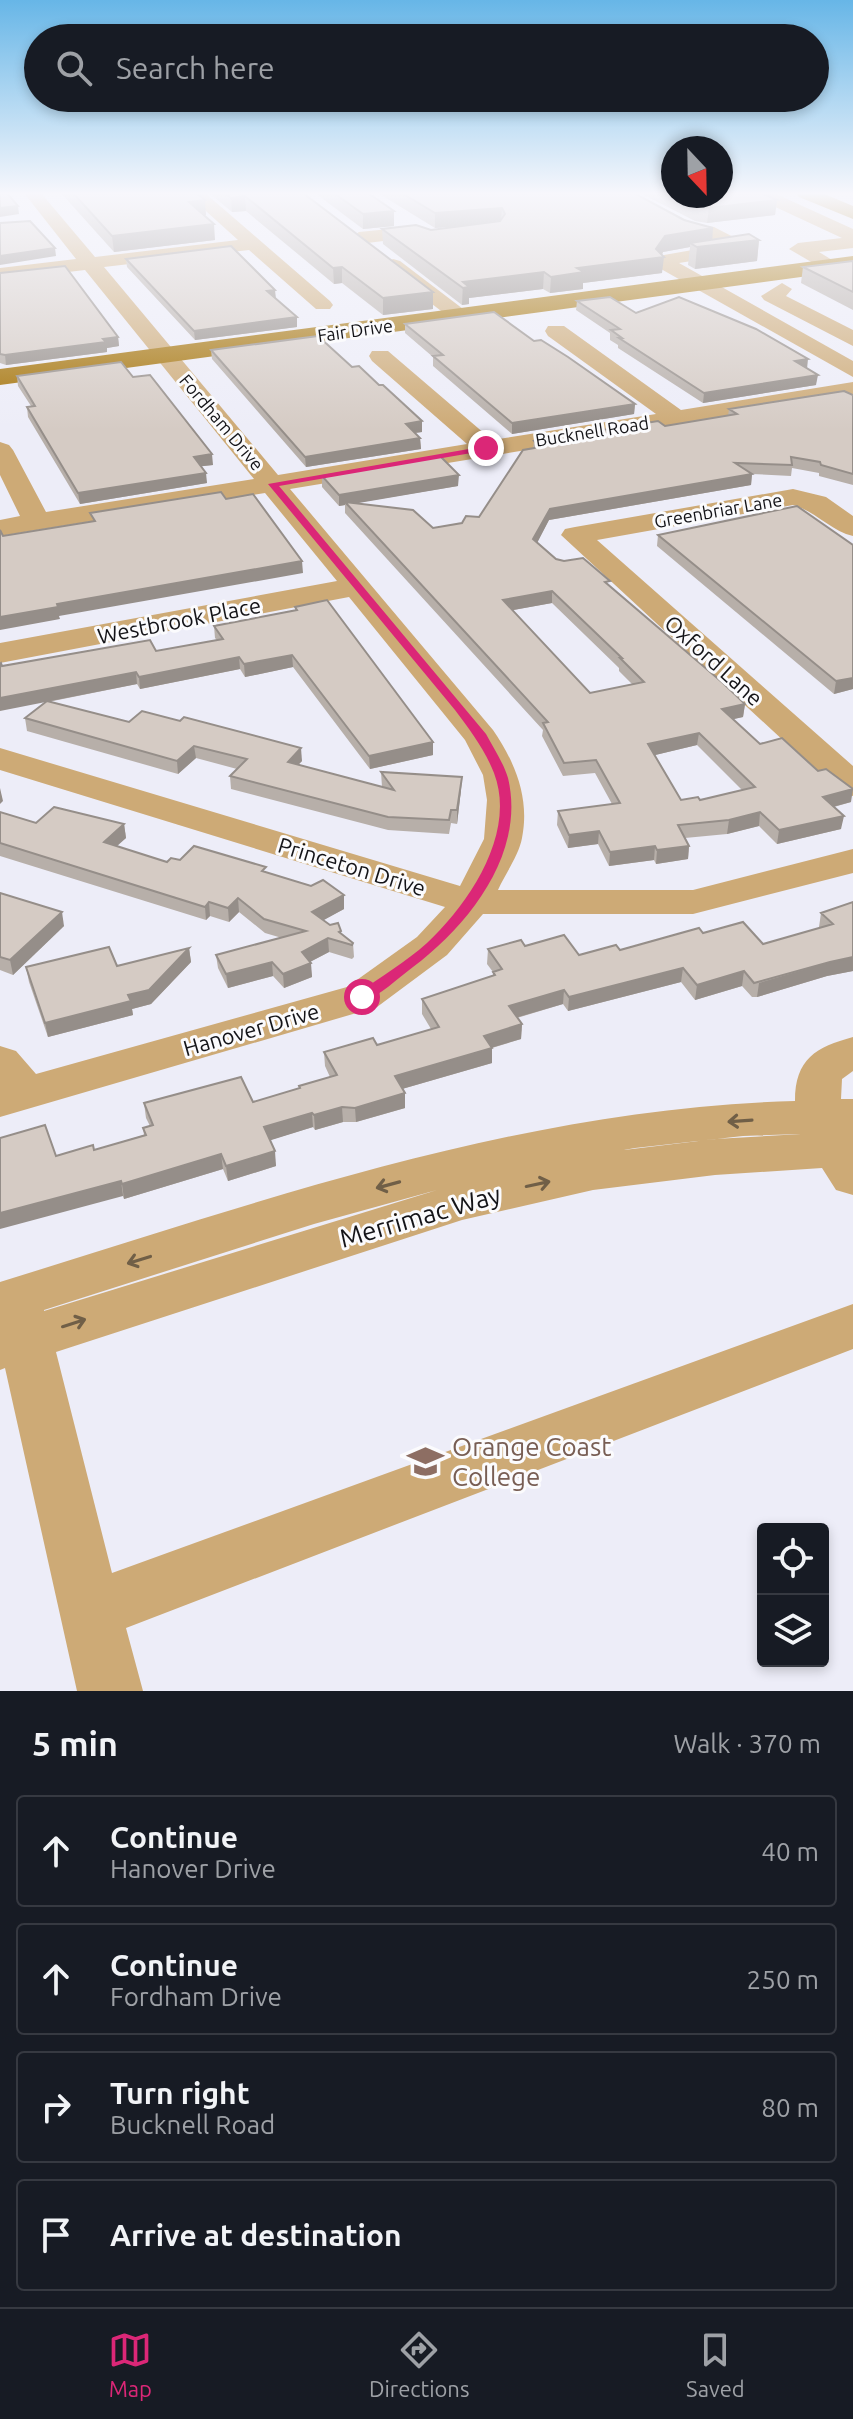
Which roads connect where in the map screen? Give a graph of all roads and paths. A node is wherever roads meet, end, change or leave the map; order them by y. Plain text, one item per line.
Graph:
1 (96, 272) edge
2 (284, 272) edge
3 (402, 272) edge
4 (681, 272) edge
5 (792, 272) edge
6 (759, 277) junction
7 (700, 285) junction
8 (782, 289) junction
9 (323, 305) dead end
10 (847, 314) edge
11 (460, 316) junction
12 (556, 331) dead end
13 (853, 339) edge
14 (166, 355) junction
15 (380, 356) dead end
16 (853, 370) edge
17 (0, 377) edge
18 (853, 389) edge
19 (676, 417) junction
20 (486, 448) junction
21 (0, 450) edge
22 (273, 484) junction
23 (37, 522) junction
24 (0, 528) edge
25 (853, 528) edge
26 (575, 535) joint
27 (358, 586) junction
28 (0, 653) edge
29 (0, 759) edge
30 (853, 785) edge
31 (853, 861) edge
32 (472, 902) junction
33 (853, 1052) edge
34 (9, 1085) edge
35 (842, 1141) edge
36 (10, 1322) edge
37 (853, 1326) edge
38 (91, 1611) junction
39 (110, 1691) edge

1 - 14 street, Fordham Drive
2 - 9 street
3 - 11 street
4 - 7 street
5 - 6 main road, Fair Drive
6 - 7 main road, Fair Drive
6 - 8 street
7 - 11 main road, Fair Drive
7 - 16 street
8 - 10 street
8 - 13 street
11 - 14 main road, Fair Drive
12 - 19 street
14 - 17 main road, Fair Drive
14 - 22 street, Fordham Drive
15 - 20 street
18 - 19 street, Bucknell Road
19 - 20 street, Bucknell Road
20 - 22 street, Bucknell Road
21 - 23 street
22 - 23 street, Bucknell Road
22 - 27 street, Fordham Drive
23 - 24 street, Bucknell Road
25 - 26 street, Greenbriar Lane
26 - 30 street, Oxford Lane
27 - 28 street, Westbrook Place
27 - 32 street, Fordham Drive
29 - 32 street, Princeton Drive
31 - 32 street, Princeton Drive
32 - 34 street, Hanover Drive
33 - 35 street
35 - 36 street, Merrimac Way
36 - 38 street
37 - 38 street
38 - 39 street

